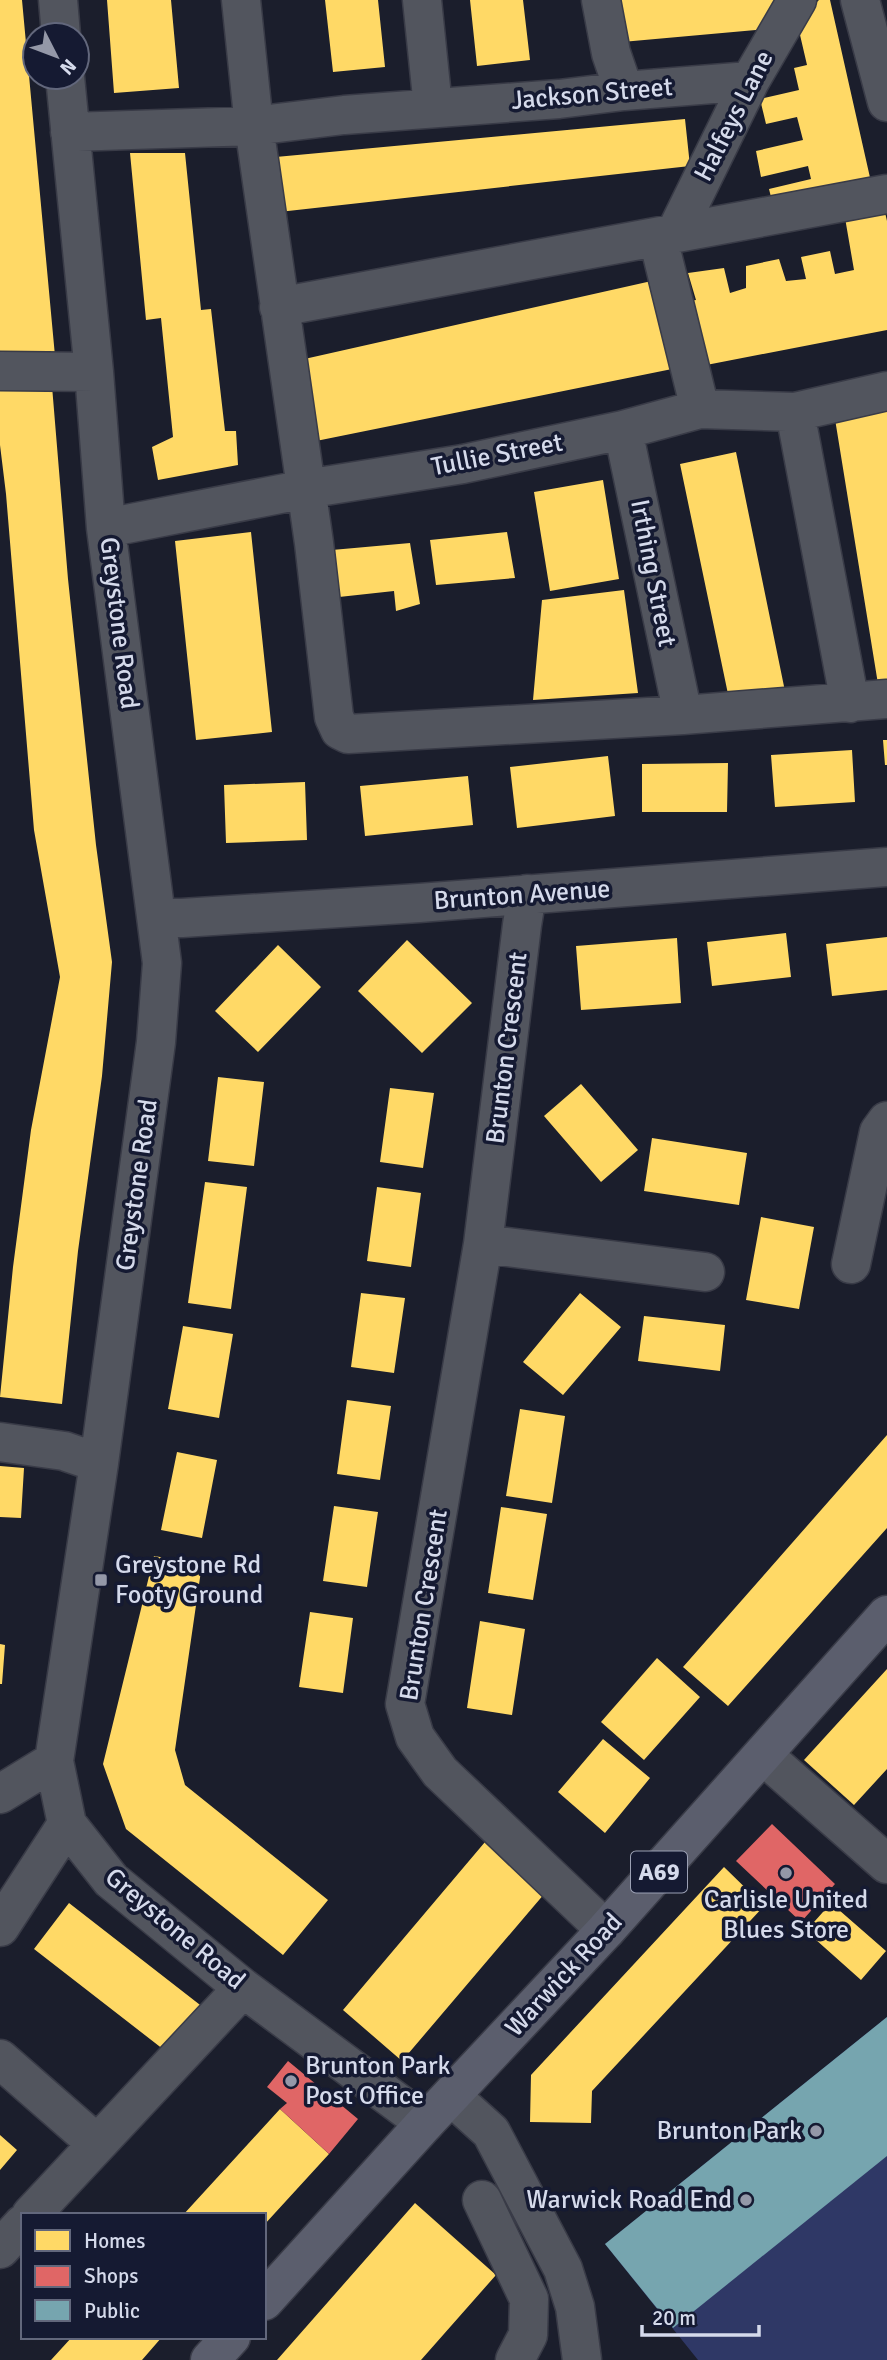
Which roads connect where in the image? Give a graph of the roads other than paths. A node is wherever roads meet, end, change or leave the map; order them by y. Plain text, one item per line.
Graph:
1 (58, 0) edge
2 (241, 0) edge
3 (422, 0) edge
4 (601, 0) edge
5 (797, 0) edge
6 (860, 0) edge
7 (60, 21) edge
8 (750, 80) junction
9 (66, 91) edge
10 (624, 91) junction
11 (887, 102) edge
12 (433, 107) junction
13 (254, 126) junction
14 (70, 132) junction
15 (887, 194) edge
16 (667, 236) junction
17 (279, 307) junction
18 (0, 371) edge
19 (94, 372) junction
20 (887, 391) edge
21 (700, 409) junction
22 (795, 412) junction
23 (623, 430) junction
24 (306, 489) junction
25 (106, 528) junction
26 (869, 701) edge
27 (683, 715) junction
28 (887, 867) edge
29 (527, 894) junction
30 (157, 917) junction
31 (887, 1121) edge
32 (483, 1244) junction
33 (851, 1264) dead end
34 (705, 1272) dead end
35 (0, 1442) edge
36 (99, 1463) junction
37 (887, 1615) edge
38 (763, 1755) junction
39 (54, 1761) junction
40 (0, 1794) edge
41 (67, 1824) junction
42 (887, 1864) edge
43 (0, 1927) edge
44 (606, 1930) junction
45 (243, 1988) junction
46 (0, 2059) edge
47 (451, 2096) junction
48 (425, 2123) junction
49 (96, 2143) junction
50 (482, 2200) dead end
51 (33, 2213) edge
52 (21, 2226) edge
53 (0, 2249) edge
54 (266, 2299) edge
55 (229, 2339) edge
56 (210, 2360) edge
57 (515, 2360) edge
58 (582, 2360) edge

1 - 7 street
2 - 13 street
3 - 12 street
4 - 10 street
5 - 8 street, Halfeys Lane
6 - 11 street
8 - 10 street, Jackson Street
8 - 16 street, Halfeys Lane
9 - 14 street, Greystone Road
10 - 12 street, Jackson Street
12 - 13 street, Jackson Street
13 - 14 street, Jackson Street
13 - 17 street
14 - 19 street, Greystone Road
15 - 16 street
16 - 17 street
16 - 21 street
17 - 24 street
18 - 19 street
19 - 25 street, Greystone Road
20 - 22 street, Tullie Street
21 - 22 street, Tullie Street
21 - 23 street, Tullie Street
22 - 26 street
23 - 24 street, Tullie Street
23 - 27 street, Irthing Street
24 - 25 street, Tullie Street
24 - 27 street
25 - 30 street, Greystone Road
26 - 27 street
28 - 29 street, Brunton Avenue
29 - 30 street, Brunton Avenue
29 - 32 street, Brunton Crescent
30 - 36 street, Greystone Road
31 - 33 street
32 - 34 street
32 - 44 street, Brunton Crescent
35 - 36 street
36 - 39 street, Greystone Road
37 - 38 main road, Warwick Road / A69
38 - 42 street
38 - 44 main road, Warwick Road / A69
39 - 40 street
39 - 41 street, Greystone Road
41 - 43 street
41 - 45 street, Greystone Road
44 - 47 main road, Warwick Road / A69
45 - 48 street, Greystone Road
45 - 49 street
46 - 49 street
47 - 48 main road, Warwick Road / A69
47 - 58 street
48 - 54 main road, Warwick Road / A69
49 - 51 street
50 - 57 street
52 - 53 street
55 - 56 main road

